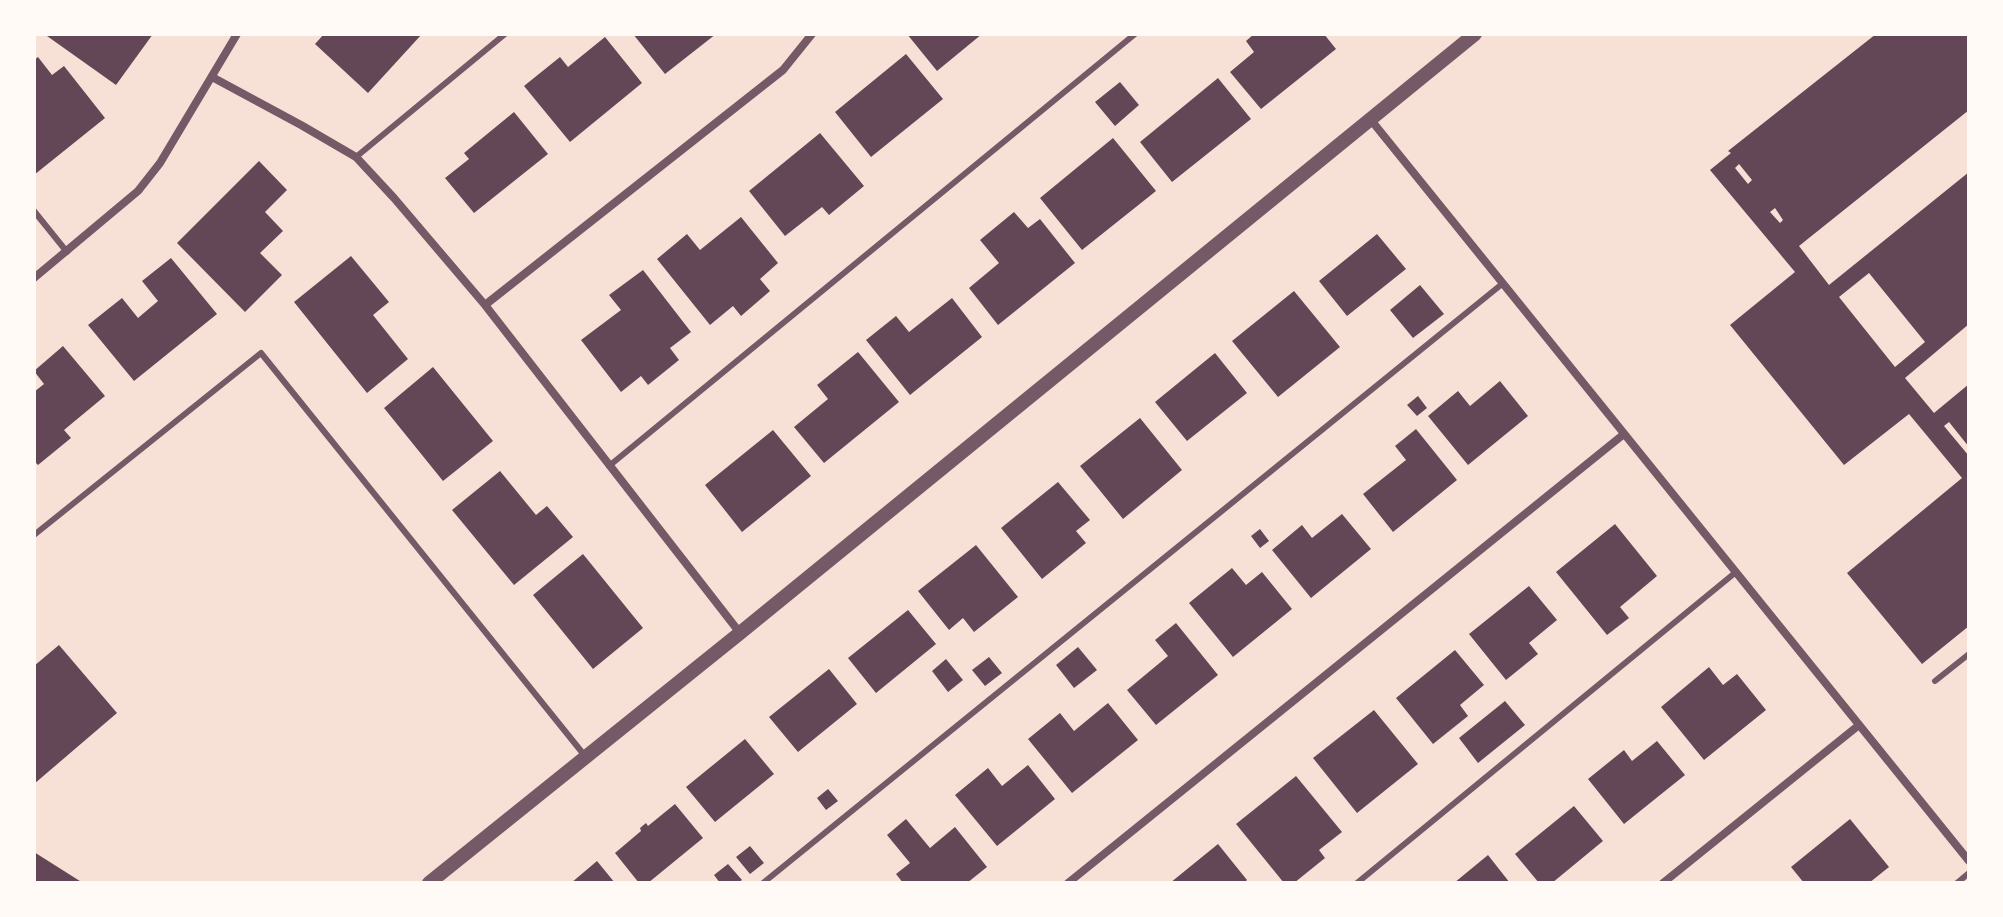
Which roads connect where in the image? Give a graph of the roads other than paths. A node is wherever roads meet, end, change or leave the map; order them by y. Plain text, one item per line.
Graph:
1 (237, 34) edge
2 (505, 34) edge
3 (812, 34) edge
4 (1135, 34) edge
5 (1475, 34) edge
6 (212, 77) junction
7 (1371, 120) junction
8 (356, 157) junction
9 (34, 211) edge
10 (67, 252) junction
11 (34, 278) edge
12 (1502, 284) junction
13 (485, 305) junction
14 (1624, 434) junction
15 (609, 466) junction
16 (34, 535) edge
17 (1736, 572) junction
18 (740, 633) junction
19 (1969, 654) edge
20 (1935, 681) dead end
21 (1859, 725) junction
22 (585, 756) junction
23 (1969, 861) edge
24 (1969, 873) edge
25 (429, 883) edge
26 (763, 883) edge
27 (1068, 883) edge
28 (1357, 883) edge
29 (1663, 883) edge
30 (1957, 883) edge

1 - 6 street
2 - 8 lane
3 - 13 street
4 - 15 lane
5 - 7 street
6 - 8 street
6 - 10 street
7 - 12 street
7 - 18 street
8 - 13 street
9 - 10 lane
10 - 11 street
12 - 14 street
12 - 26 lane
13 - 15 street
14 - 17 street
14 - 27 street
15 - 18 street
16 - 22 lane
17 - 21 street
17 - 28 lane
18 - 22 street
19 - 20 lane
21 - 23 street
21 - 29 street
22 - 25 street
24 - 30 lane

